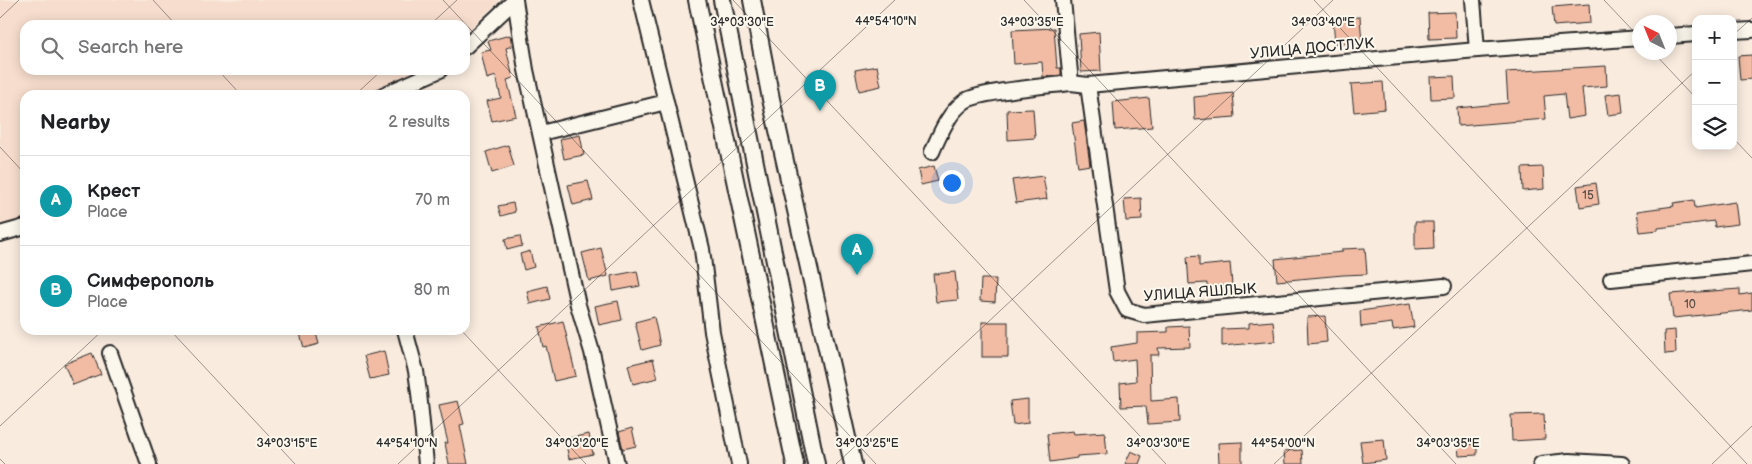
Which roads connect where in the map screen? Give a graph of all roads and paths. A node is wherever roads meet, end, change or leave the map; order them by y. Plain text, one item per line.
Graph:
1 (515, 0) edge
2 (641, 0) edge
3 (697, 0) edge
4 (722, 0) edge
5 (752, 0) edge
6 (1063, 0) edge
7 (1473, 0) edge
8 (1752, 30) edge
9 (1737, 31) edge
10 (1692, 34) edge
11 (1677, 35) edge
12 (1632, 39) edge
13 (470, 42) edge
14 (1477, 50) junction
15 (429, 75) edge
16 (1071, 83) junction
17 (1088, 85) junction
18 (394, 90) edge
19 (666, 102) junction
20 (540, 133) junction
21 (932, 152) dead end
22 (20, 228) edge
23 (0, 234) edge
24 (1752, 264) edge
25 (1612, 279) dead end
26 (1444, 286) dead end
27 (406, 335) edge
28 (110, 353) dead end
29 (149, 464) edge
30 (426, 464) edge
31 (617, 464) edge
32 (739, 464) edge
33 (795, 464) edge
34 (816, 464) edge
35 (853, 464) edge
36 (1541, 464) edge
37 (1622, 464) edge

1 - 13 street
1 - 20 street
2 - 19 street
3 - 33 main road
4 - 34 main road
5 - 35 main road
6 - 16 street
7 - 14 street
8 - 9 street
10 - 11 street
12 - 14 street, УЛИЦА ДОСТЛУК
14 - 17 street, УЛИЦА ДОСТЛУК
15 - 18 street
16 - 17 street, УЛИЦА ДОСТЛУК
16 - 21 street, УЛИЦА ДОСТЛУК
17 - 26 street, УЛИЦА ЯШЛЫК
19 - 20 street
19 - 32 street
20 - 31 street
22 - 23 street
24 - 25 street
27 - 30 street
28 - 29 street
36 - 37 street

